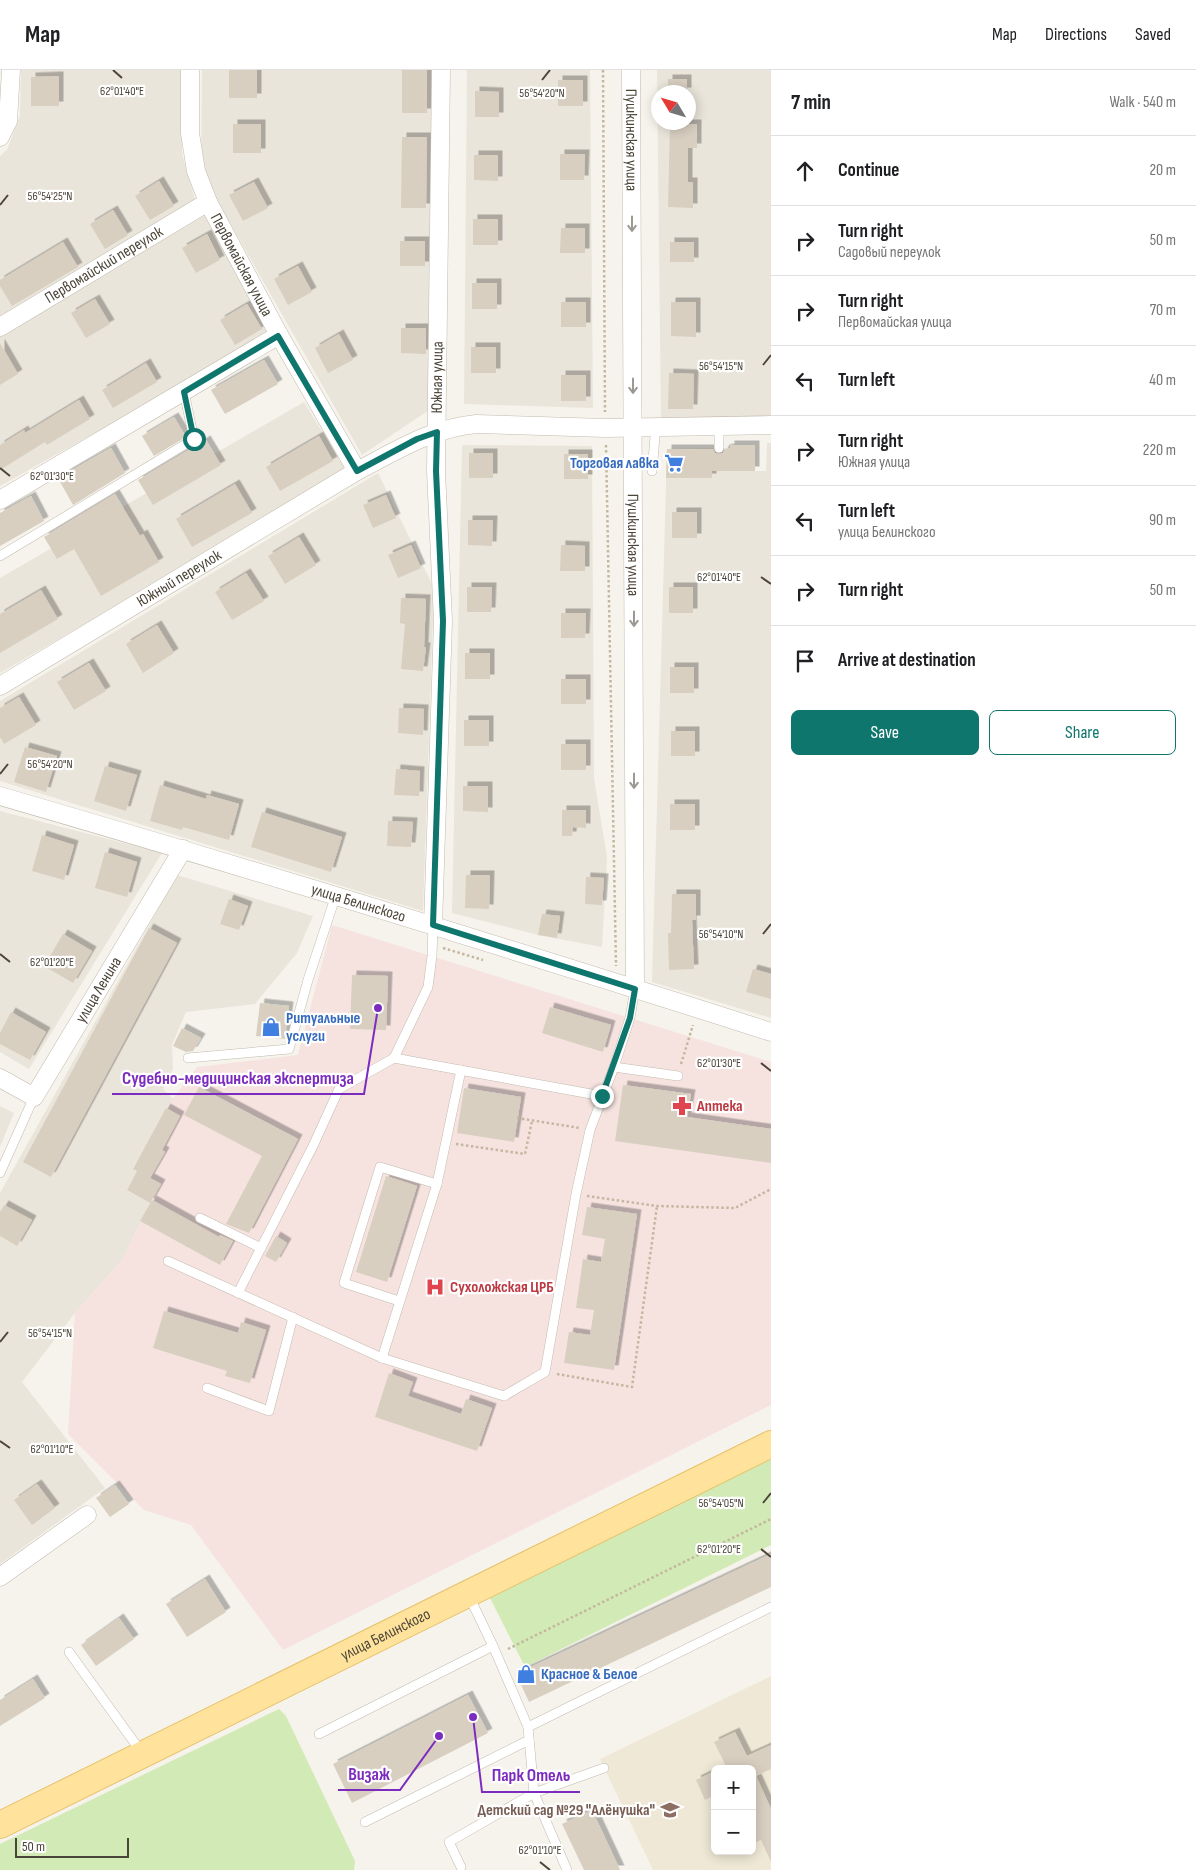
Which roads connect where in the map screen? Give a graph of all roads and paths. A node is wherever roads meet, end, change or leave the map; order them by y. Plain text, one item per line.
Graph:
1 (11, 70) edge
2 (190, 70) edge
3 (441, 70) edge
4 (603, 70) edge
5 (631, 70) edge
6 (0, 137) edge
7 (208, 202) junction
8 (0, 326) edge
9 (278, 336) junction
10 (184, 392) junction
11 (656, 426) junction
12 (719, 426) junction
13 (771, 426) edge
14 (633, 427) junction
15 (605, 428) junction
16 (437, 432) junction
17 (719, 448) dead end
18 (357, 471) junction
19 (652, 471) dead end
20 (0, 500) edge
21 (0, 556) edge
22 (0, 686) edge
23 (0, 796) edge
24 (183, 849) junction
25 (336, 895) junction
26 (433, 925) junction
27 (617, 983) junction
28 (635, 989) junction
29 (693, 1025) dead end
30 (771, 1032) edge
31 (188, 1058) dead end
32 (394, 1058) junction
33 (614, 1067) junction
34 (461, 1070) junction
35 (678, 1076) joint
36 (0, 1078) edge
37 (602, 1096) junction
38 (34, 1097) junction
39 (517, 1118) dead end
40 (532, 1121) junction
41 (590, 1130) junction
42 (445, 1142) junction
43 (0, 1173) edge
44 (437, 1184) junction
45 (771, 1190) edge
46 (576, 1194) junction
47 (657, 1206) junction
48 (200, 1218) dead end
49 (261, 1248) junction
50 (168, 1261) dead end
51 (238, 1293) junction
52 (400, 1301) junction
53 (292, 1317) junction
54 (382, 1358) junction
55 (545, 1372) junction
56 (207, 1388) dead end
57 (771, 1444) edge
58 (87, 1515) dead end
59 (771, 1519) edge
60 (0, 1577) edge
61 (467, 1593) junction
62 (771, 1607) edge
63 (493, 1646) junction
64 (502, 1651) dead end
65 (69, 1652) dead end
66 (528, 1727) junction
67 (319, 1734) dead end
68 (529, 1740) junction
69 (143, 1754) junction
70 (604, 1768) dead end
71 (534, 1793) junction
72 (365, 1822) dead end
73 (0, 1825) edge
74 (461, 1867) dead end
75 (567, 1870) edge

1 - 6 street
2 - 7 street, Первомайская улица
3 - 16 street, Южная улица
4 - 15 path
5 -> 14 street, Пушкинская улица
7 - 8 street, Первомайский переулок
7 - 9 street, Первомайская улица
9 - 10 street
9 - 18 street, Первомайская улица
10 - 20 street
10 - 21 lane
11 - 12 street, Южный переулок
11 - 14 street, Южный переулок
11 - 19 lane
12 - 13 street, Южный переулок
12 - 17 lane
14 - 15 street, Южный переулок
14 -> 28 street, Пушкинская улица
15 - 16 street, Южный переулок
15 - 27 path
16 - 18 street, Южный переулок
16 - 26 street, Южная улица
18 - 22 street, Южный переулок
23 - 24 street, улица Белинского
24 - 25 street, улица Белинского
24 - 38 street, улица Ленина
25 - 26 street, улица Белинского
25 - 31 lane
26 - 27 street, улица Белинского
26 - 32 lane
27 - 28 street, улица Белинского
28 - 30 street, улица Белинского
28 - 33 lane
29 - 35 path
32 - 34 lane
32 - 49 lane
33 - 35 lane
33 - 37 lane
34 - 37 lane
34 - 42 lane
36 - 38 street
37 - 41 lane
38 - 43 lane
39 - 40 path
40 - 41 path
40 - 42 path
41 - 46 lane
42 - 44 lane
44 - 52 lane
44 - 52 lane
45 - 47 path
46 - 47 path
46 - 55 lane
47 - 55 path
48 - 49 lane
49 - 51 lane
50 - 51 lane
51 - 53 lane
52 - 54 lane
53 - 54 lane
53 - 56 lane
54 - 55 lane
57 - 61 main road, улица Белинского
58 - 60 street
59 - 64 path
61 - 63 lane
61 - 69 main road, улица Белинского
62 - 66 lane
63 - 66 lane
63 - 67 lane
65 - 69 lane
66 - 68 lane
68 - 71 lane
68 - 72 lane
69 - 73 main road, улица Белинского
70 - 71 lane
71 - 74 lane
71 - 75 lane

